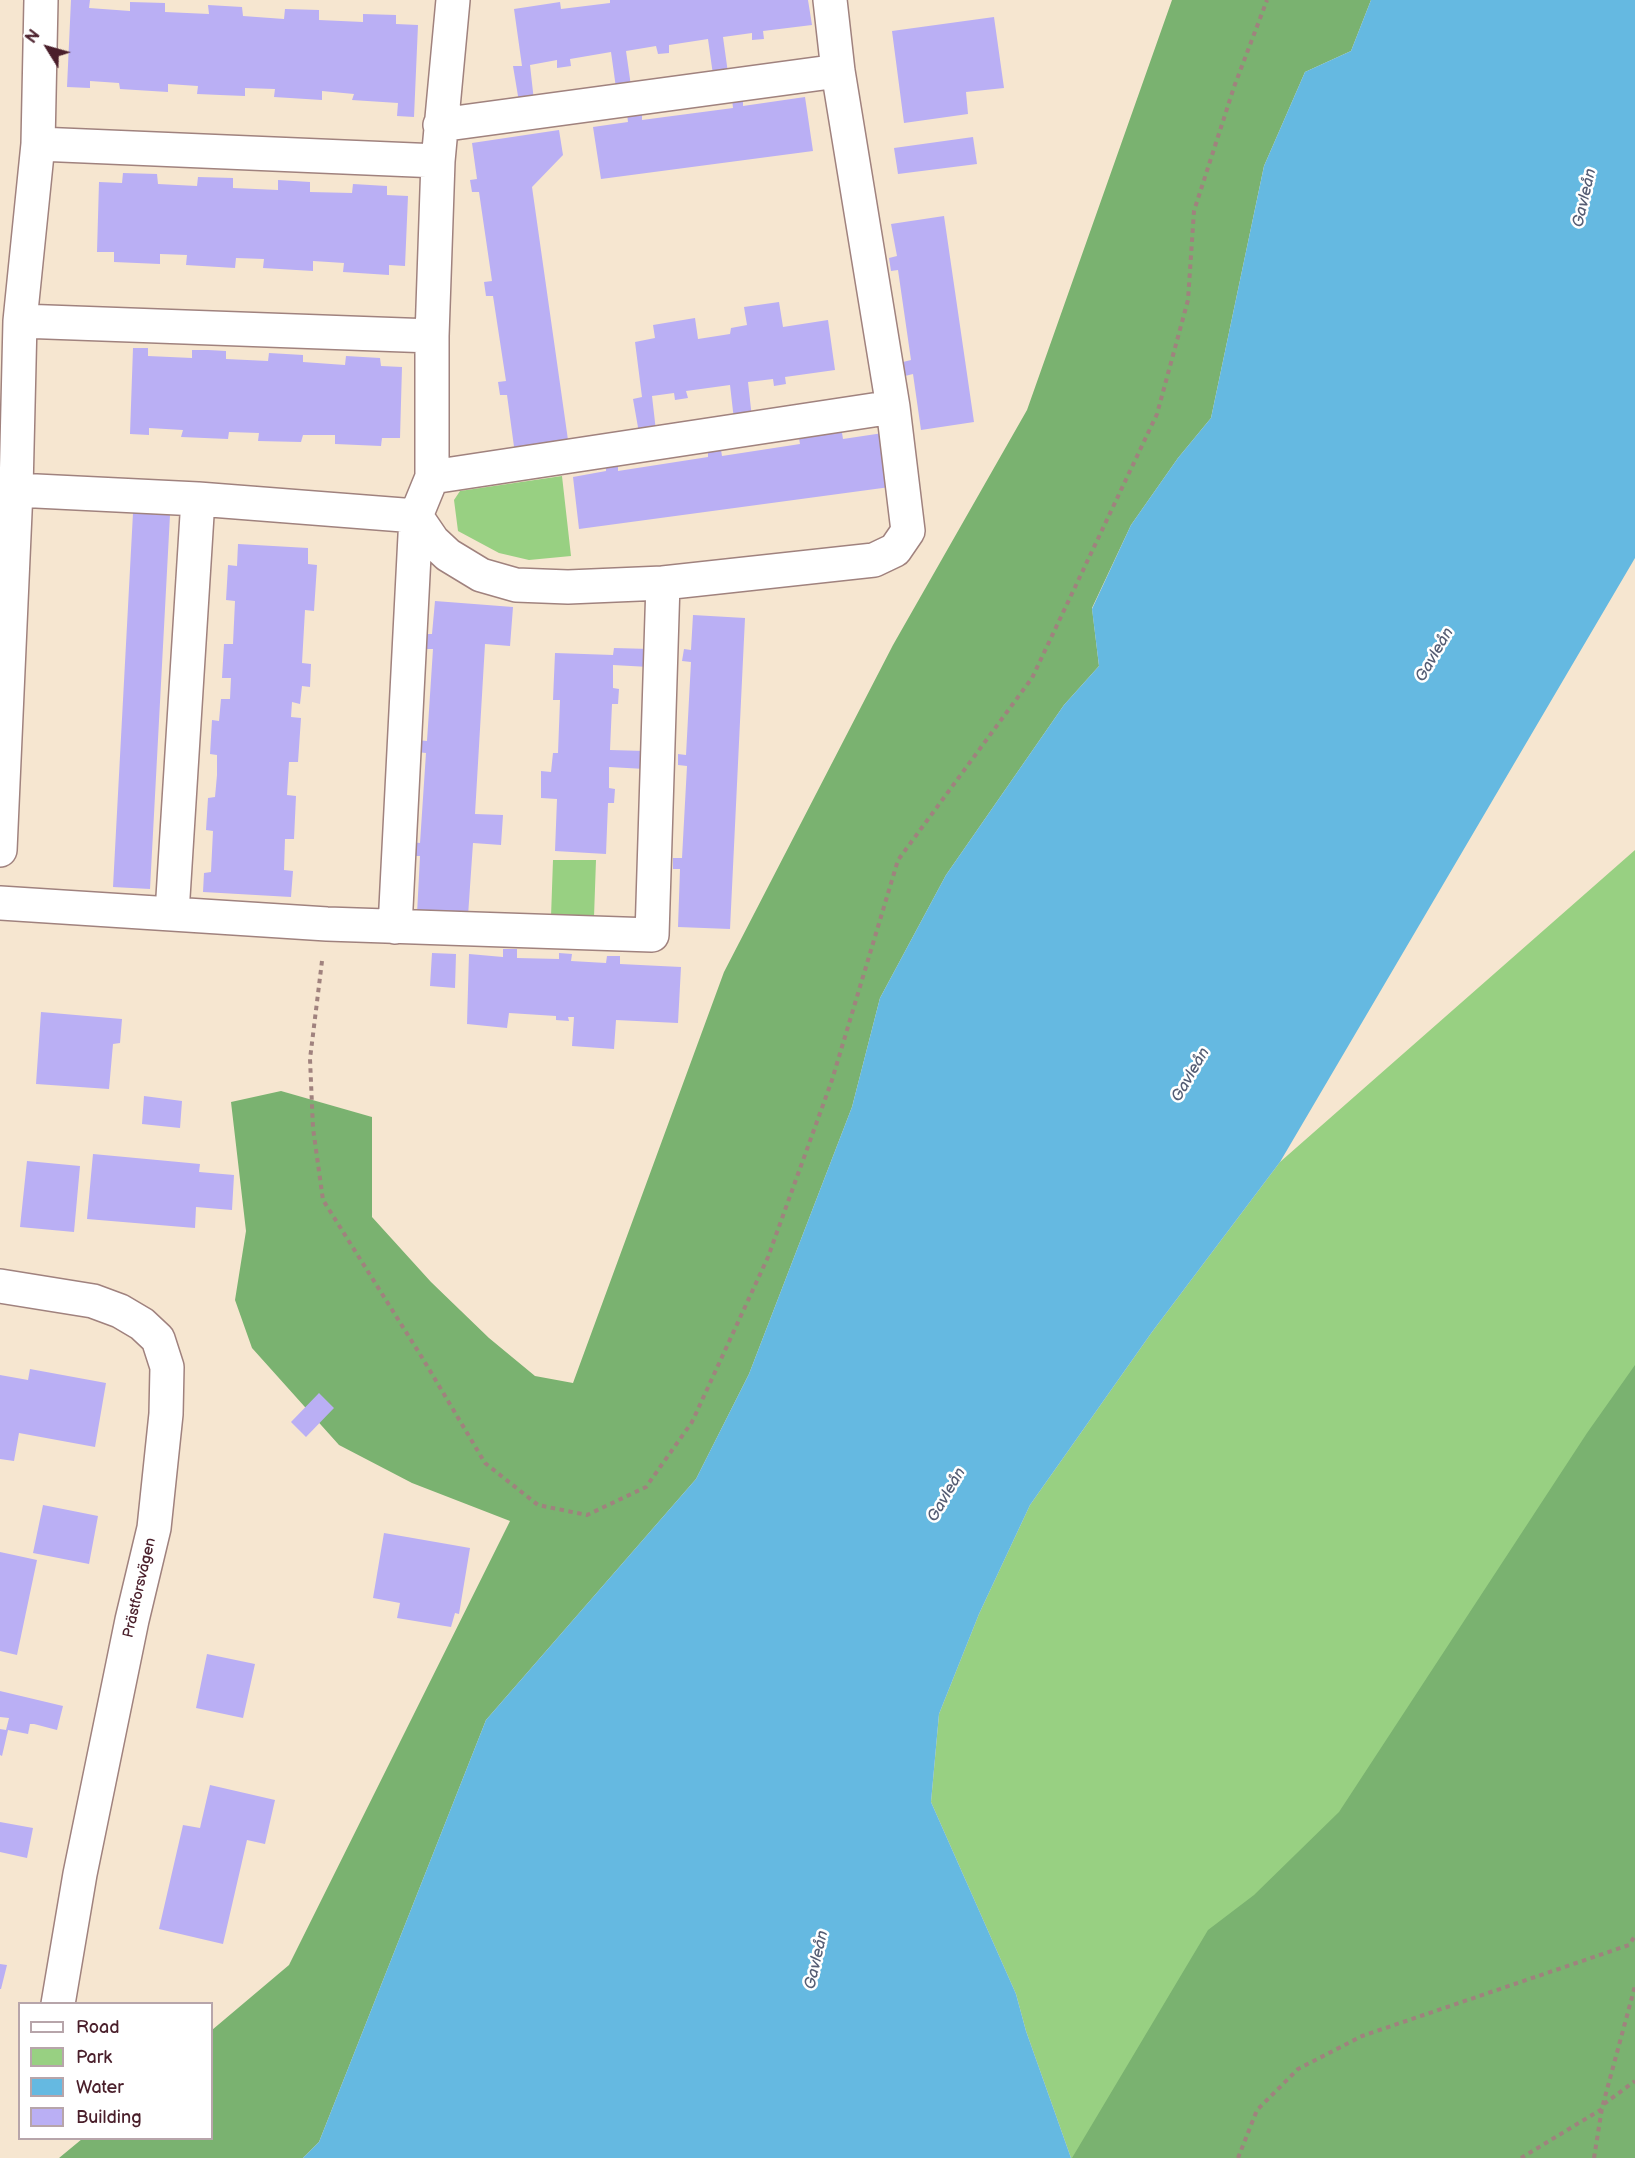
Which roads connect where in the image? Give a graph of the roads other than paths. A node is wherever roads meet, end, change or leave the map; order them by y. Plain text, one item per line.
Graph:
1 (41, 0) edge
2 (453, 0) edge
3 (830, 0) edge
4 (838, 70) junction
5 (440, 125) junction
6 (38, 144) junction
7 (438, 161) junction
8 (20, 321) junction
9 (432, 336) junction
10 (892, 407) junction
11 (432, 477) junction
12 (16, 490) junction
13 (198, 498) junction
14 (416, 516) junction
15 (663, 583) junction
16 (0, 850) edge
17 (0, 903) edge
18 (172, 913) junction
19 (395, 927) junction
20 (0, 1286) edge
21 (58, 2002) edge

1 - 6 street
2 - 5 street
3 - 4 street
4 - 5 street
4 - 10 street
5 - 7 street
6 - 7 street
6 - 8 street
7 - 9 street
8 - 9 street
8 - 12 street
9 - 11 street
10 - 11 street
10 - 15 street
11 - 14 street
12 - 13 street
12 - 16 street
13 - 14 street
13 - 18 street
14 - 15 street
14 - 19 street
15 - 19 street
17 - 18 street
18 - 19 street
20 - 21 street, Prästforsvägen

